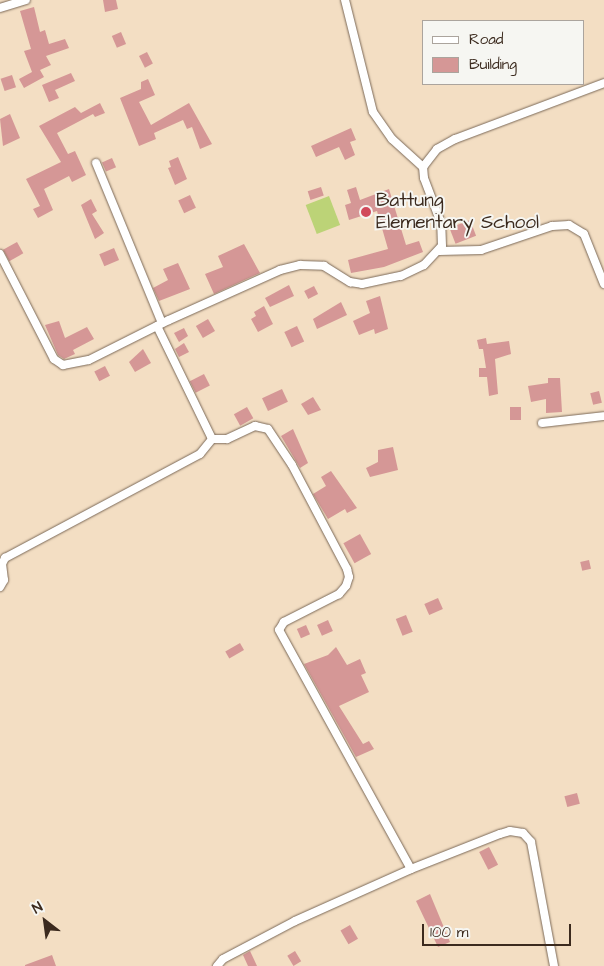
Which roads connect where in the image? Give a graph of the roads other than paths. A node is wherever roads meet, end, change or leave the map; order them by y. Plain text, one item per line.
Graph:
1 (26, 0) edge
2 (345, 0) edge
3 (0, 8) edge
4 (604, 83) edge
5 (96, 163) dead end
6 (424, 167) junction
7 (439, 251) junction
8 (0, 254) edge
9 (604, 284) edge
10 (159, 324) junction
11 (604, 416) edge
12 (542, 423) dead end
13 (212, 439) junction
14 (0, 587) edge
15 (411, 869) junction
16 (217, 966) edge
17 (554, 966) edge

1 - 3 street
2 - 6 street
4 - 6 street
5 - 10 street
6 - 7 street
7 - 9 street
7 - 10 street
8 - 10 street
10 - 13 street
11 - 12 street
13 - 14 street
13 - 15 street
15 - 16 street
15 - 17 street

